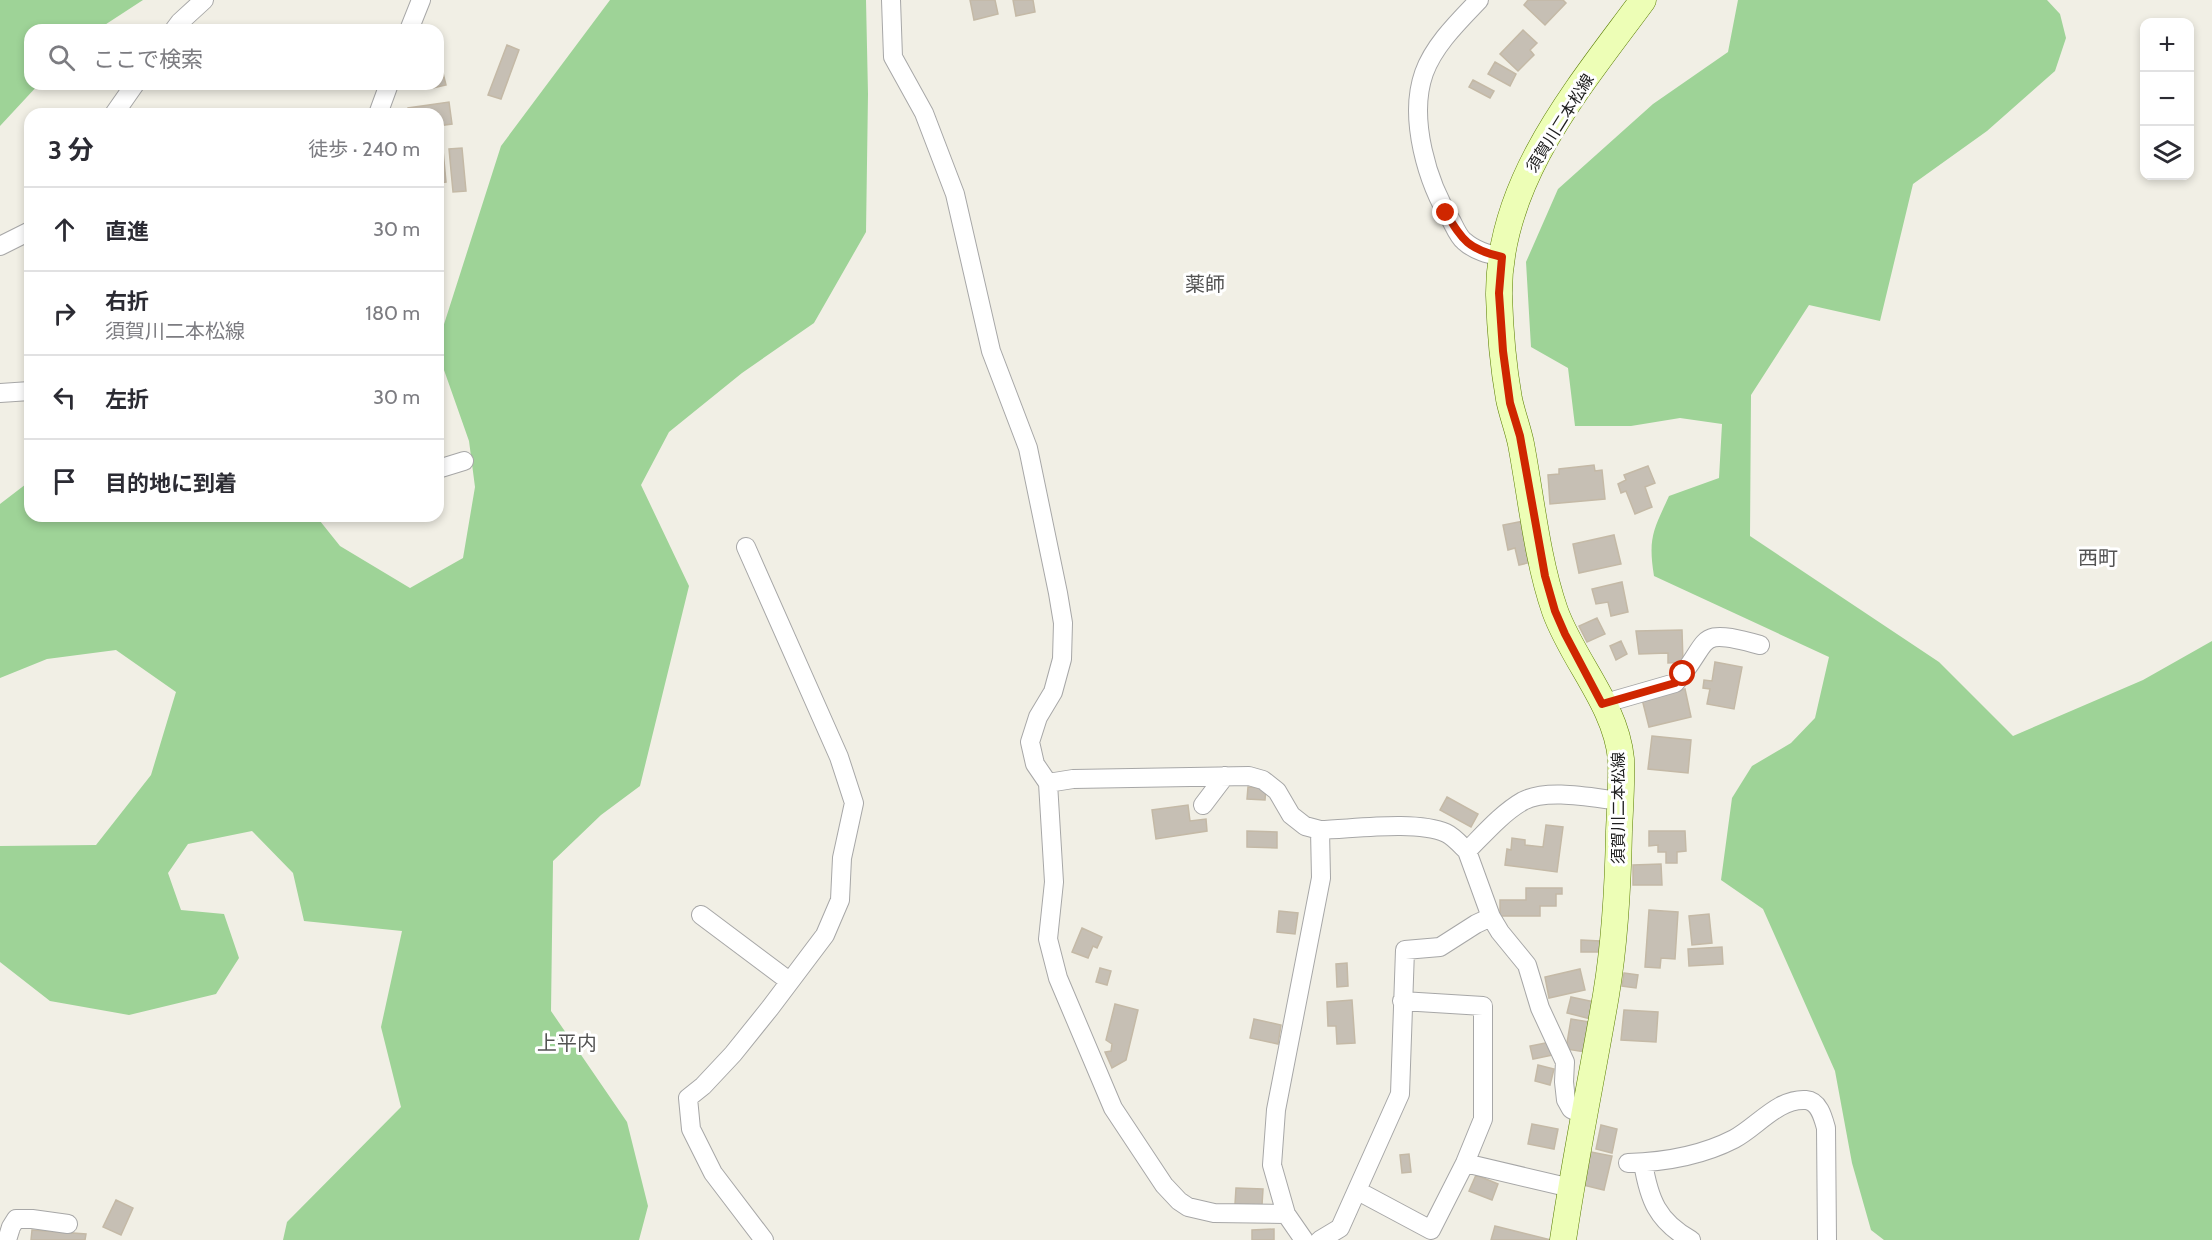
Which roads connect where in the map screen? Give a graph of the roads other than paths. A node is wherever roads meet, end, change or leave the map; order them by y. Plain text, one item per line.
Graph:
1 (204, 0) edge
2 (422, 0) edge
3 (891, 0) edge
4 (1479, 0) edge
5 (1642, 0) edge
6 (178, 24) edge
7 (412, 24) edge
8 (131, 90) edge
9 (387, 90) edge
10 (118, 108) edge
11 (380, 108) edge
12 (24, 234) edge
13 (0, 246) edge
14 (1502, 257) junction
15 (24, 391) edge
16 (0, 393) edge
17 (464, 461) dead end
18 (444, 468) edge
19 (746, 547) dead end
20 (1760, 645) dead end
21 (1602, 704) junction
22 (1225, 776) junction
23 (1048, 783) junction
24 (1620, 801) junction
25 (1203, 805) dead end
26 (1320, 830) junction
27 (1467, 851) junction
28 (701, 915) dead end
29 (1491, 917) junction
30 (789, 981) junction
31 (1402, 1001) junction
32 (1585, 1116) junction
33 (1465, 1163) junction
34 (1571, 1188) junction
35 (1358, 1191) junction
36 (1286, 1214) junction
37 (68, 1224) dead end
38 (1686, 1239) edge
39 (7, 1240) edge
40 (764, 1240) edge
41 (1304, 1240) edge
42 (1320, 1240) edge
43 (1563, 1240) edge
44 (1827, 1240) edge

1 - 6 street
2 - 7 street
3 - 23 street
4 - 14 street
5 - 14 main road, 須賀川二本松線
8 - 10 street
9 - 11 street
12 - 13 street
14 - 21 main road, 須賀川二本松線
15 - 16 street
17 - 18 street
19 - 30 street
20 - 21 street
21 - 24 main road, 須賀川二本松線
22 - 23 street
22 - 25 street
22 - 26 street
23 - 36 street
24 - 27 street
24 - 32 main road, 須賀川二本松線
26 - 27 street
26 - 36 street
27 - 29 street
28 - 30 street
29 - 31 street
29 - 32 street
30 - 40 street
31 - 33 street
31 - 35 street
32 - 34 main road, 須賀川二本松線
33 - 34 street
33 - 35 street
34 - 43 main road, 須賀川二本松線
35 - 42 street
36 - 41 street
37 - 39 street
38 - 44 street

